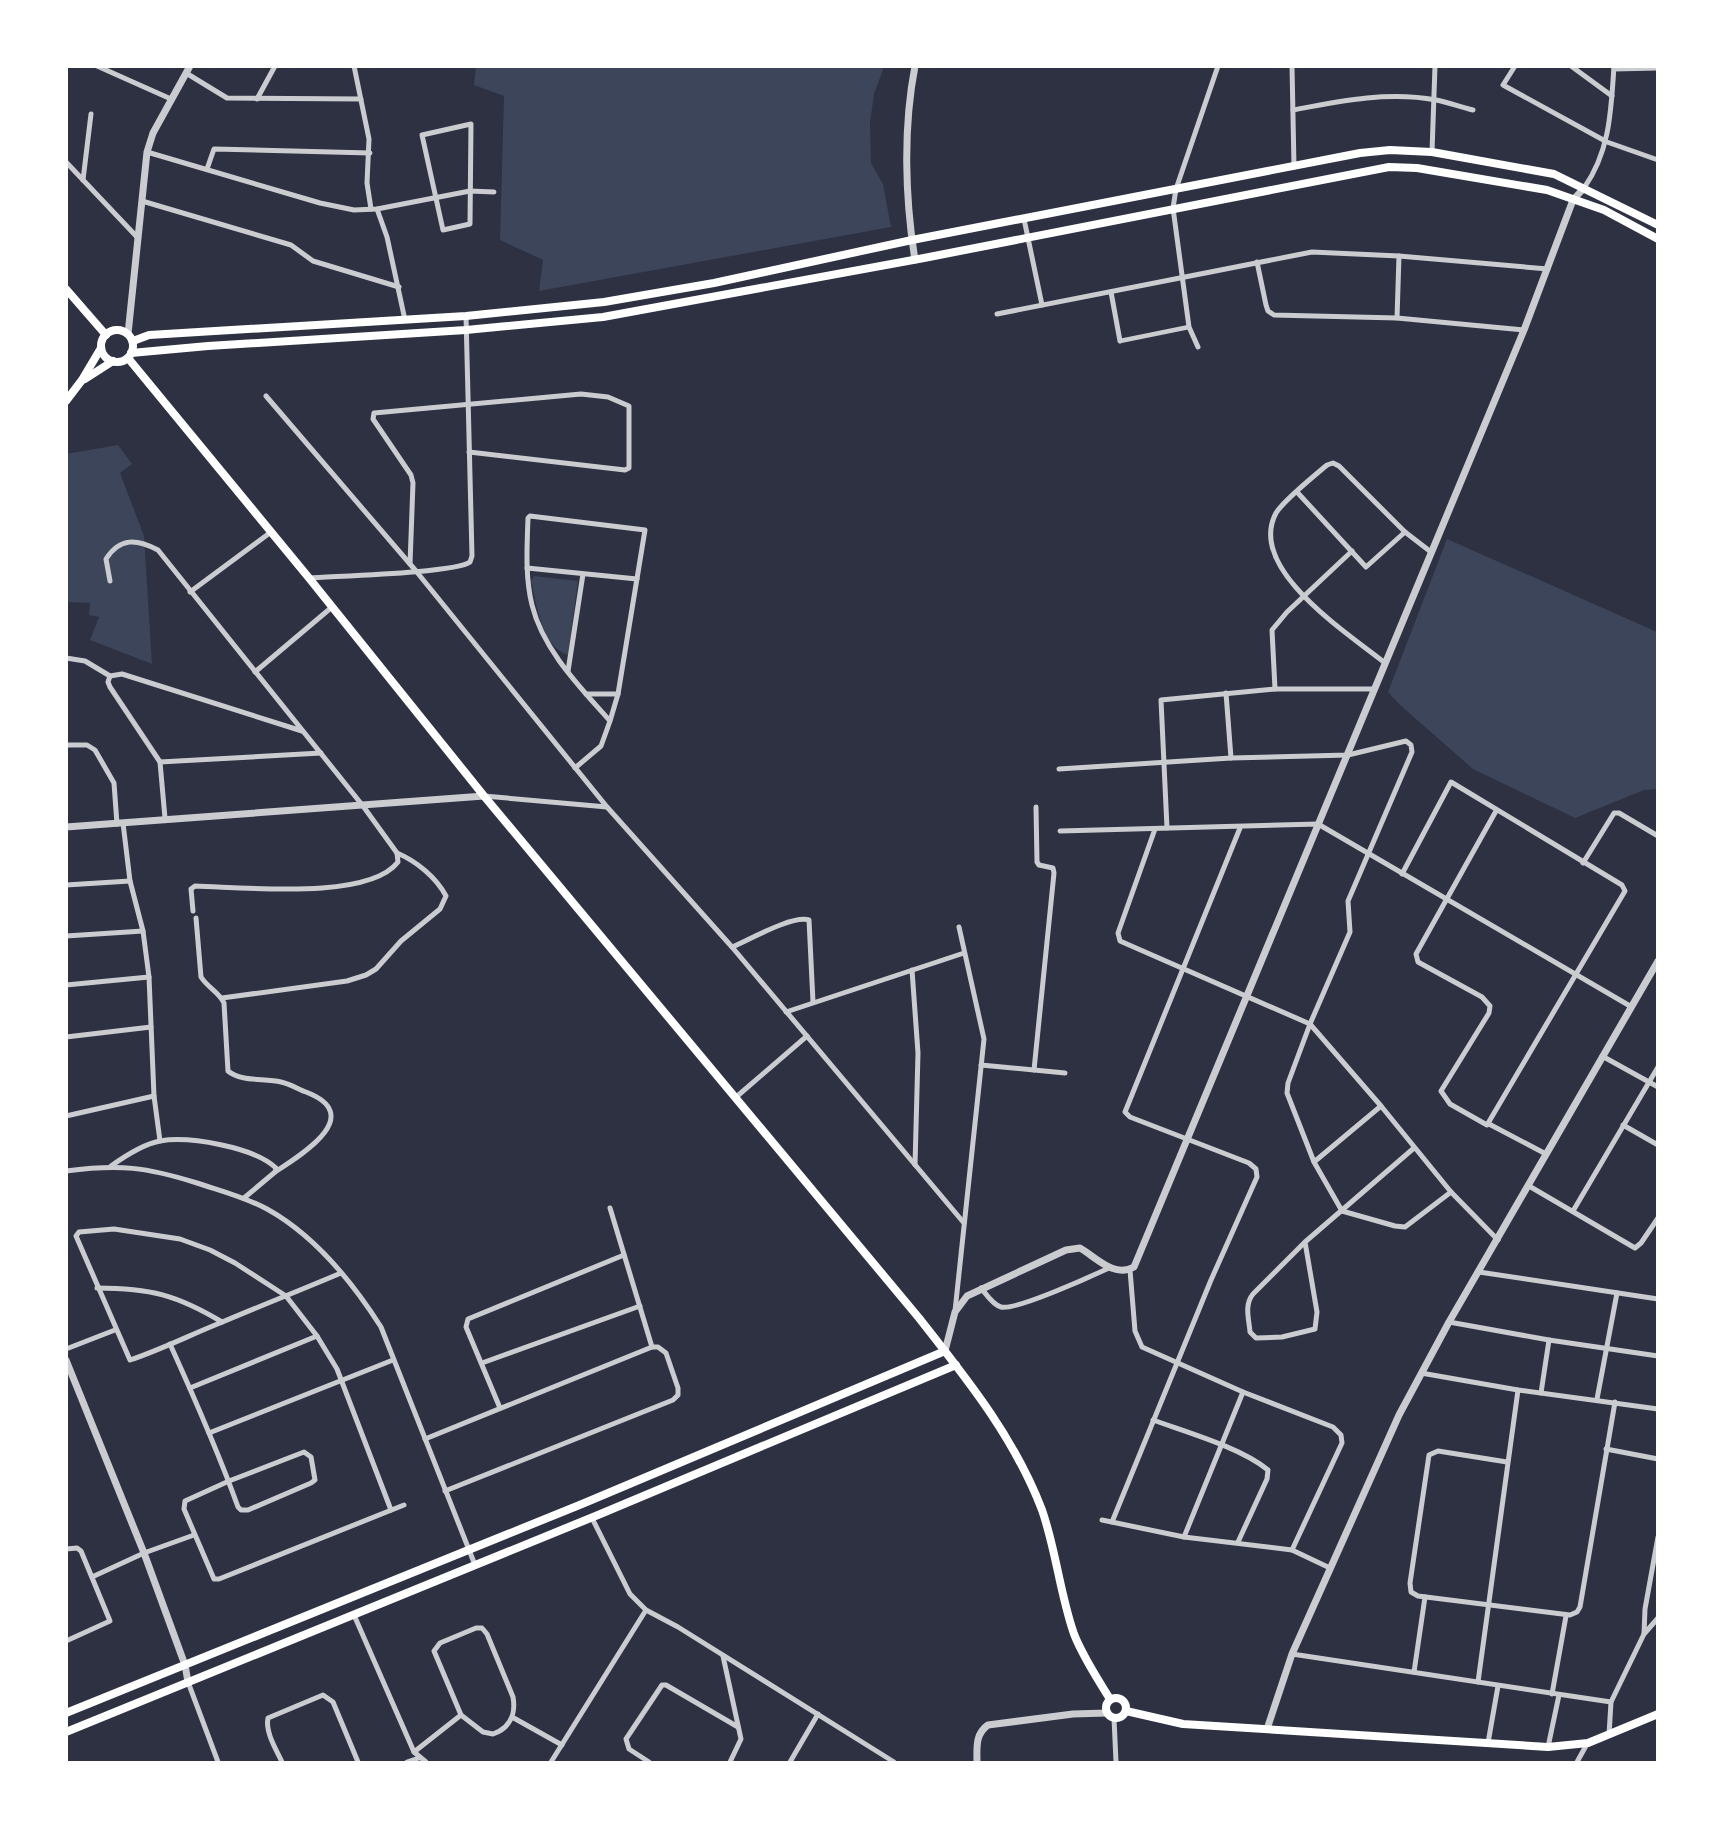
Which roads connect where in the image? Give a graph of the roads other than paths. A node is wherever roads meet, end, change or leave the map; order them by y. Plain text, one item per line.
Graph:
1 (97, 66) edge
2 (275, 66) edge
3 (354, 66) edge
4 (915, 66) edge
5 (1217, 66) edge
6 (1301, 66) edge
7 (1435, 66) edge
8 (1515, 66) edge
9 (1571, 66) edge
10 (1292, 67) edge
11 (1644, 67) edge
12 (1614, 68) edge
13 (1657, 68) edge
14 (188, 70) edge
15 (1612, 96) junction
16 (171, 99) junction
17 (257, 99) junction
18 (360, 99) junction
19 (1435, 100) junction
20 (1293, 110) junction
21 (1473, 110) dead end
22 (91, 114) dead end
23 (1606, 142) junction
24 (147, 152) junction
25 (1432, 152) junction
26 (370, 153) junction
27 (1657, 160) edge
28 (66, 162) edge
29 (1294, 167) junction
30 (207, 169) junction
31 (83, 181) junction
32 (1584, 188) junction
33 (1176, 189) junction
34 (470, 191) junction
35 (494, 192) dead end
36 (435, 198) junction
37 (1573, 200) junction
38 (142, 201) junction
39 (1173, 208) junction
40 (374, 209) junction
41 (1024, 219) junction
42 (1657, 225) edge
43 (137, 237) junction
44 (1028, 237) junction
45 (1657, 239) edge
46 (912, 240) junction
47 (1399, 256) junction
48 (915, 260) junction
49 (1257, 262) junction
50 (1548, 269) junction
51 (1183, 278) junction
52 (399, 287) junction
53 (66, 289) edge
54 (1111, 292) junction
55 (1042, 305) junction
56 (998, 314) dead end
57 (466, 316) junction
58 (1397, 318) junction
59 (405, 320) junction
60 (1189, 327) junction
61 (467, 330) junction
62 (1524, 330) junction
63 (106, 335) junction
64 (130, 337) junction
65 (1120, 341) joint
66 (101, 348) junction
67 (1198, 348) dead end
68 (130, 356) junction
69 (113, 361) junction
70 (82, 380) junction
71 (266, 396) dead end
72 (66, 401) edge
73 (467, 403) junction
74 (470, 453) junction
75 (1297, 492) junction
76 (271, 532) junction
77 (1405, 532) junction
78 (1352, 551) junction
79 (1431, 552) junction
80 (410, 564) junction
81 (527, 568) junction
82 (416, 571) junction
83 (583, 574) junction
84 (309, 578) junction
85 (637, 579) junction
86 (110, 581) dead end
87 (190, 592) junction
88 (1303, 597) junction
89 (332, 607) junction
90 (66, 658) edge
91 (1385, 663) junction
92 (568, 671) junction
93 (255, 672) junction
94 (110, 676) junction
95 (1275, 689) junction
96 (1375, 689) junction
97 (1226, 693) junction
98 (586, 694) junction
99 (618, 694) junction
100 (610, 721) junction
101 (302, 731) junction
102 (66, 745) edge
103 (321, 753) junction
104 (1348, 755) junction
105 (1231, 758) junction
106 (160, 762) junction
107 (1163, 763) junction
108 (575, 768) junction
109 (1059, 769) dead end
110 (484, 796) junction
111 (363, 806) junction
112 (607, 807) junction
113 (1036, 807) dead end
114 (1496, 811) junction
115 (165, 818) junction
116 (120, 824) junction
117 (1318, 824) junction
118 (66, 827) edge
119 (1167, 828) junction
120 (1240, 828) junction
121 (1156, 829) junction
122 (1060, 831) dead end
123 (1657, 836) edge
124 (397, 853) junction
125 (1368, 855) junction
126 (1583, 863) junction
127 (1402, 874) junction
128 (130, 881) junction
129 (66, 885) edge
130 (1447, 900) junction
131 (959, 927) dead end
132 (143, 931) junction
133 (66, 936) edge
134 (732, 947) junction
135 (964, 953) junction
136 (1657, 961) edge
137 (1184, 967) junction
138 (912, 970) junction
139 (1577, 975) junction
140 (149, 977) junction
141 (66, 985) edge
142 (1247, 995) junction
143 (222, 998) junction
144 (813, 1002) junction
145 (1630, 1006) junction
146 (786, 1012) junction
147 (1310, 1024) junction
148 (151, 1027) junction
149 (807, 1036) junction
150 (66, 1037) edge
151 (1602, 1056) junction
152 (981, 1065) junction
153 (1657, 1067) edge
154 (1034, 1070) junction
155 (1065, 1073) dead end
156 (1649, 1082) junction
157 (1657, 1087) edge
158 (154, 1096) junction
159 (735, 1099) junction
160 (1381, 1106) junction
161 (66, 1116) edge
162 (1489, 1124) junction
163 (1623, 1125) junction
164 (1188, 1139) junction
165 (160, 1141) junction
166 (1657, 1145) edge
167 (1414, 1148) junction
168 (1546, 1154) junction
169 (1314, 1162) junction
170 (915, 1165) junction
171 (111, 1166) junction
172 (66, 1171) edge
173 (275, 1172) junction
174 (1529, 1186) junction
175 (1451, 1192) junction
176 (244, 1198) junction
177 (610, 1208) dead end
178 (1573, 1210) junction
179 (1342, 1211) junction
180 (1657, 1218) edge
181 (964, 1223) junction
182 (1655, 1229) edge
183 (1498, 1240) junction
184 (1305, 1242) junction
185 (624, 1255) junction
186 (1109, 1268) junction
187 (1130, 1270) junction
188 (1479, 1272) junction
189 (341, 1273) junction
190 (97, 1288) junction
191 (981, 1288) junction
192 (1617, 1293) junction
193 (286, 1296) junction
194 (1657, 1299) edge
195 (640, 1306) junction
196 (955, 1312) junction
197 (222, 1322) junction
198 (1449, 1322) junction
199 (115, 1330) junction
200 (317, 1336) junction
201 (1549, 1340) junction
202 (170, 1344) junction
203 (652, 1347) junction
204 (66, 1349) edge
205 (1606, 1349) junction
206 (945, 1351) junction
207 (1657, 1356) edge
208 (66, 1360) edge
209 (393, 1360) junction
210 (482, 1363) junction
211 (1177, 1363) junction
212 (956, 1366) junction
213 (1421, 1373) junction
214 (342, 1380) junction
215 (190, 1388) junction
216 (1518, 1390) junction
217 (1243, 1392) junction
218 (1541, 1393) junction
219 (1597, 1399) junction
220 (1615, 1402) junction
221 (500, 1408) junction
222 (1657, 1409) edge
223 (797, 1414) junction
224 (786, 1418) junction
225 (1153, 1420) junction
226 (804, 1430) junction
227 (209, 1433) junction
228 (795, 1434) junction
229 (425, 1439) junction
230 (721, 1446) junction
231 (1221, 1446) junction
232 (1606, 1450) junction
233 (1657, 1459) edge
234 (727, 1461) junction
235 (1507, 1462) junction
236 (229, 1481) junction
237 (445, 1491) junction
238 (404, 1505) dead end
239 (391, 1510) junction
240 (592, 1518) junction
241 (1102, 1520) dead end
242 (1112, 1522) junction
243 (194, 1535) junction
244 (1184, 1537) junction
245 (1657, 1537) edge
246 (1238, 1542) junction
247 (66, 1549) edge
248 (468, 1549) junction
249 (1292, 1550) junction
250 (144, 1553) junction
251 (475, 1565) junction
252 (1330, 1567) junction
253 (92, 1577) junction
254 (1426, 1597) junction
255 (1489, 1606) junction
256 (646, 1610) junction
257 (354, 1615) junction
258 (1566, 1616) junction
259 (1657, 1619) edge
260 (1644, 1634) junction
261 (66, 1641) edge
262 (1292, 1654) junction
263 (723, 1656) junction
264 (185, 1665) junction
265 (1415, 1672) junction
266 (188, 1682) junction
267 (1478, 1682) junction
268 (1499, 1686) junction
269 (1552, 1694) junction
270 (1559, 1695) junction
271 (1110, 1699) junction
272 (1611, 1702) junction
273 (1126, 1711) junction
274 (66, 1713) edge
275 (818, 1714) junction
276 (1657, 1714) edge
277 (461, 1715) junction
278 (1110, 1715) junction
279 (512, 1717) junction
280 (738, 1727) junction
281 (1267, 1729) junction
282 (66, 1732) edge
283 (1609, 1735) junction
284 (1488, 1743) junction
285 (1588, 1743) junction
286 (562, 1745) junction
287 (1548, 1747) junction
288 (416, 1755) junction
289 (218, 1762) edge
290 (282, 1762) edge
291 (358, 1762) edge
292 (407, 1762) edge
293 (426, 1762) edge
294 (553, 1762) edge
295 (649, 1762) edge
296 (730, 1762) edge
297 (790, 1762) edge
298 (894, 1762) edge
299 (977, 1762) edge
300 (1115, 1762) edge
301 (1577, 1762) edge

1 - 16 street
2 - 17 street
3 - 18 street
4 - 46 street
5 - 33 street
6 - 10 street
7 - 19 street
8 - 23 street
9 - 15 street
10 - 20 street
11 - 12 street
11 - 13 street
12 - 15 street
14 - 16 street
14 - 17 street
15 - 23 street
16 - 24 street
17 - 18 street
18 - 26 street
19 - 20 street
19 - 21 street
19 - 25 street
20 - 29 street
22 - 31 street
23 - 27 street
23 - 32 street
24 - 30 street
24 - 38 street
25 - 29 main road
25 - 32 main road
26 - 30 street
26 - 40 street
28 - 31 street
29 - 33 main road
30 - 40 street
31 - 43 street
32 - 37 street
32 - 42 main road
33 - 39 street
33 - 41 main road
34 - 35 street
34 - 36 street
34 - 36 street
34 - 36 street
36 - 40 street
37 - 39 main road
37 - 45 main road
37 - 50 street
38 - 43 street
38 - 52 street
39 - 44 main road
39 - 51 street
40 - 52 street
41 - 44 street
41 - 46 main road
43 - 64 street
44 - 48 main road
44 - 55 street
46 - 48 street
46 - 57 main road
47 - 49 street
47 - 50 street
47 - 58 street
48 - 61 main road
49 - 51 street
49 - 58 street
50 - 62 street
51 - 54 street
51 - 60 street
52 - 59 street
53 - 63 main road
54 - 55 street
54 - 65 street
55 - 56 street
57 - 59 main road
57 - 61 street
58 - 62 street
59 - 64 main road
60 - 65 street
60 - 67 street
61 - 68 main road
61 - 73 street
62 - 79 street
63 - 64 main road
63 - 66 main road
64 - 68 main road
66 - 69 main road
66 - 70 main road
68 - 69 main road
68 - 76 main road
69 - 70 main road
70 - 72 main road
71 - 80 street
73 - 74 street
73 - 74 street
73 - 80 street
74 - 82 street
75 - 77 street
75 - 78 street
75 - 88 street
76 - 84 main road
76 - 87 street
77 - 78 street
77 - 79 street
78 - 88 street
79 - 91 street
80 - 82 street
81 - 83 street
81 - 85 street
81 - 92 street
82 - 84 street
82 - 108 street
83 - 85 street
83 - 92 street
84 - 89 main road
85 - 99 street
86 - 87 street
87 - 93 street
88 - 91 street
88 - 95 street
89 - 93 street
89 - 110 main road
90 - 94 street
91 - 96 street
92 - 98 street
93 - 101 street
94 - 101 street
94 - 106 street
95 - 96 street
95 - 97 street
96 - 104 street
97 - 105 street
97 - 107 street
98 - 99 street
98 - 100 street
99 - 100 street
100 - 108 street
101 - 103 street
102 - 116 street
103 - 106 street
103 - 111 street
104 - 105 street
104 - 117 street
104 - 125 street
105 - 107 street
106 - 115 street
107 - 109 street
107 - 119 street
108 - 112 street
110 - 111 street
110 - 112 street
110 - 159 main road
111 - 115 street
111 - 124 street
112 - 134 street
113 - 154 street
114 - 126 street
114 - 127 street
114 - 130 street
115 - 116 street
116 - 118 street
116 - 128 street
117 - 120 street
117 - 125 street
117 - 142 street
119 - 120 street
119 - 121 street
120 - 137 street
121 - 122 street
121 - 137 street
123 - 126 street
124 - 143 street
124 - 143 street
125 - 127 street
125 - 147 street
126 - 139 street
127 - 130 street
128 - 129 street
128 - 132 street
130 - 139 street
130 - 162 street
131 - 135 street
132 - 133 street
132 - 140 street
134 - 144 street
134 - 146 street
135 - 138 street
135 - 152 street
136 - 145 street
137 - 142 street
137 - 164 street
138 - 144 street
138 - 170 street
139 - 145 street
139 - 162 street
140 - 141 street
140 - 148 street
142 - 147 street
142 - 164 street
143 - 173 street
144 - 146 street
145 - 151 street
146 - 149 street
147 - 160 street
147 - 169 street
148 - 150 street
148 - 158 street
149 - 159 street
149 - 170 street
151 - 156 street
151 - 168 street
152 - 154 street
152 - 181 street
153 - 156 street
154 - 155 street
156 - 157 street
156 - 163 street
158 - 161 street
158 - 165 street
159 - 206 main road
160 - 167 street
160 - 169 street
162 - 168 street
163 - 166 street
163 - 178 street
164 - 187 street
164 - 211 street
165 - 171 street
165 - 173 street
167 - 175 street
167 - 179 street
168 - 174 street
169 - 179 street
170 - 181 street
171 - 172 street
171 - 176 street
173 - 176 street
174 - 178 street
174 - 183 street
175 - 179 street
175 - 183 street
176 - 189 street
177 - 185 street
178 - 182 street
179 - 184 street
180 - 182 street
181 - 196 street
183 - 188 street
184 - 184 street
185 - 195 street
185 - 210 street
186 - 187 street
186 - 191 street
186 - 191 street
187 - 211 street
188 - 192 street
188 - 198 street
189 - 193 street
189 - 209 street
190 - 193 street
190 - 197 street
190 - 199 street
191 - 196 street
192 - 194 street
192 - 205 street
193 - 197 street
193 - 200 street
195 - 203 street
195 - 210 street
196 - 206 street
197 - 202 street
198 - 201 street
198 - 213 street
199 - 202 street
199 - 204 street
200 - 214 street
200 - 215 street
201 - 205 street
201 - 218 street
202 - 215 street
203 - 221 street
203 - 237 street
205 - 207 street
205 - 219 street
206 - 212 main road
206 - 223 main road
208 - 250 street
209 - 214 street
209 - 229 street
210 - 221 street
211 - 217 street
211 - 225 street
212 - 226 main road
212 - 271 main road
213 - 216 street
213 - 252 street
214 - 227 street
214 - 239 street
215 - 227 street
216 - 218 street
216 - 235 street
217 - 231 street
217 - 249 street
218 - 219 street
219 - 220 street
220 - 222 street
220 - 232 street
221 - 229 street
223 - 224 main road
223 - 226 main road
224 - 228 main road
224 - 230 main road
225 - 231 street
225 - 242 street
226 - 228 main road
227 - 236 street
228 - 234 main road
229 - 237 street
230 - 234 main road
230 - 248 main road
231 - 244 street
231 - 246 street
232 - 233 street
232 - 258 street
234 - 240 main road
235 - 254 street
235 - 255 street
236 - 236 street
236 - 243 street
237 - 248 street
238 - 239 street
239 - 243 street
240 - 251 main road
240 - 256 street
241 - 242 street
242 - 244 street
243 - 250 street
244 - 246 street
245 - 260 street
246 - 249 street
247 - 253 street
248 - 251 street
248 - 264 main road
249 - 252 street
250 - 253 street
250 - 264 street
251 - 257 main road
252 - 262 street
253 - 261 street
254 - 255 street
254 - 265 street
255 - 258 street
255 - 267 street
256 - 263 street
256 - 286 street
257 - 266 main road
257 - 288 street
258 - 269 street
259 - 260 street
260 - 272 street
262 - 265 street
262 - 281 street
263 - 275 street
263 - 280 street
264 - 266 street
264 - 274 main road
265 - 267 street
266 - 282 main road
266 - 289 street
267 - 268 street
268 - 269 street
268 - 284 street
269 - 270 street
270 - 272 street
270 - 287 street
271 - 273 main road
271 - 278 main road
272 - 283 street
273 - 278 main road
273 - 281 main road
275 - 297 street
275 - 298 street
276 - 283 main road
277 - 279 street
277 - 279 street
277 - 288 street
278 - 299 street
278 - 300 street
279 - 286 street
280 - 295 street
280 - 296 street
281 - 284 main road
283 - 285 main road
284 - 287 main road
285 - 287 main road
285 - 301 street
286 - 294 street
288 - 292 street
288 - 293 street
290 - 291 street

